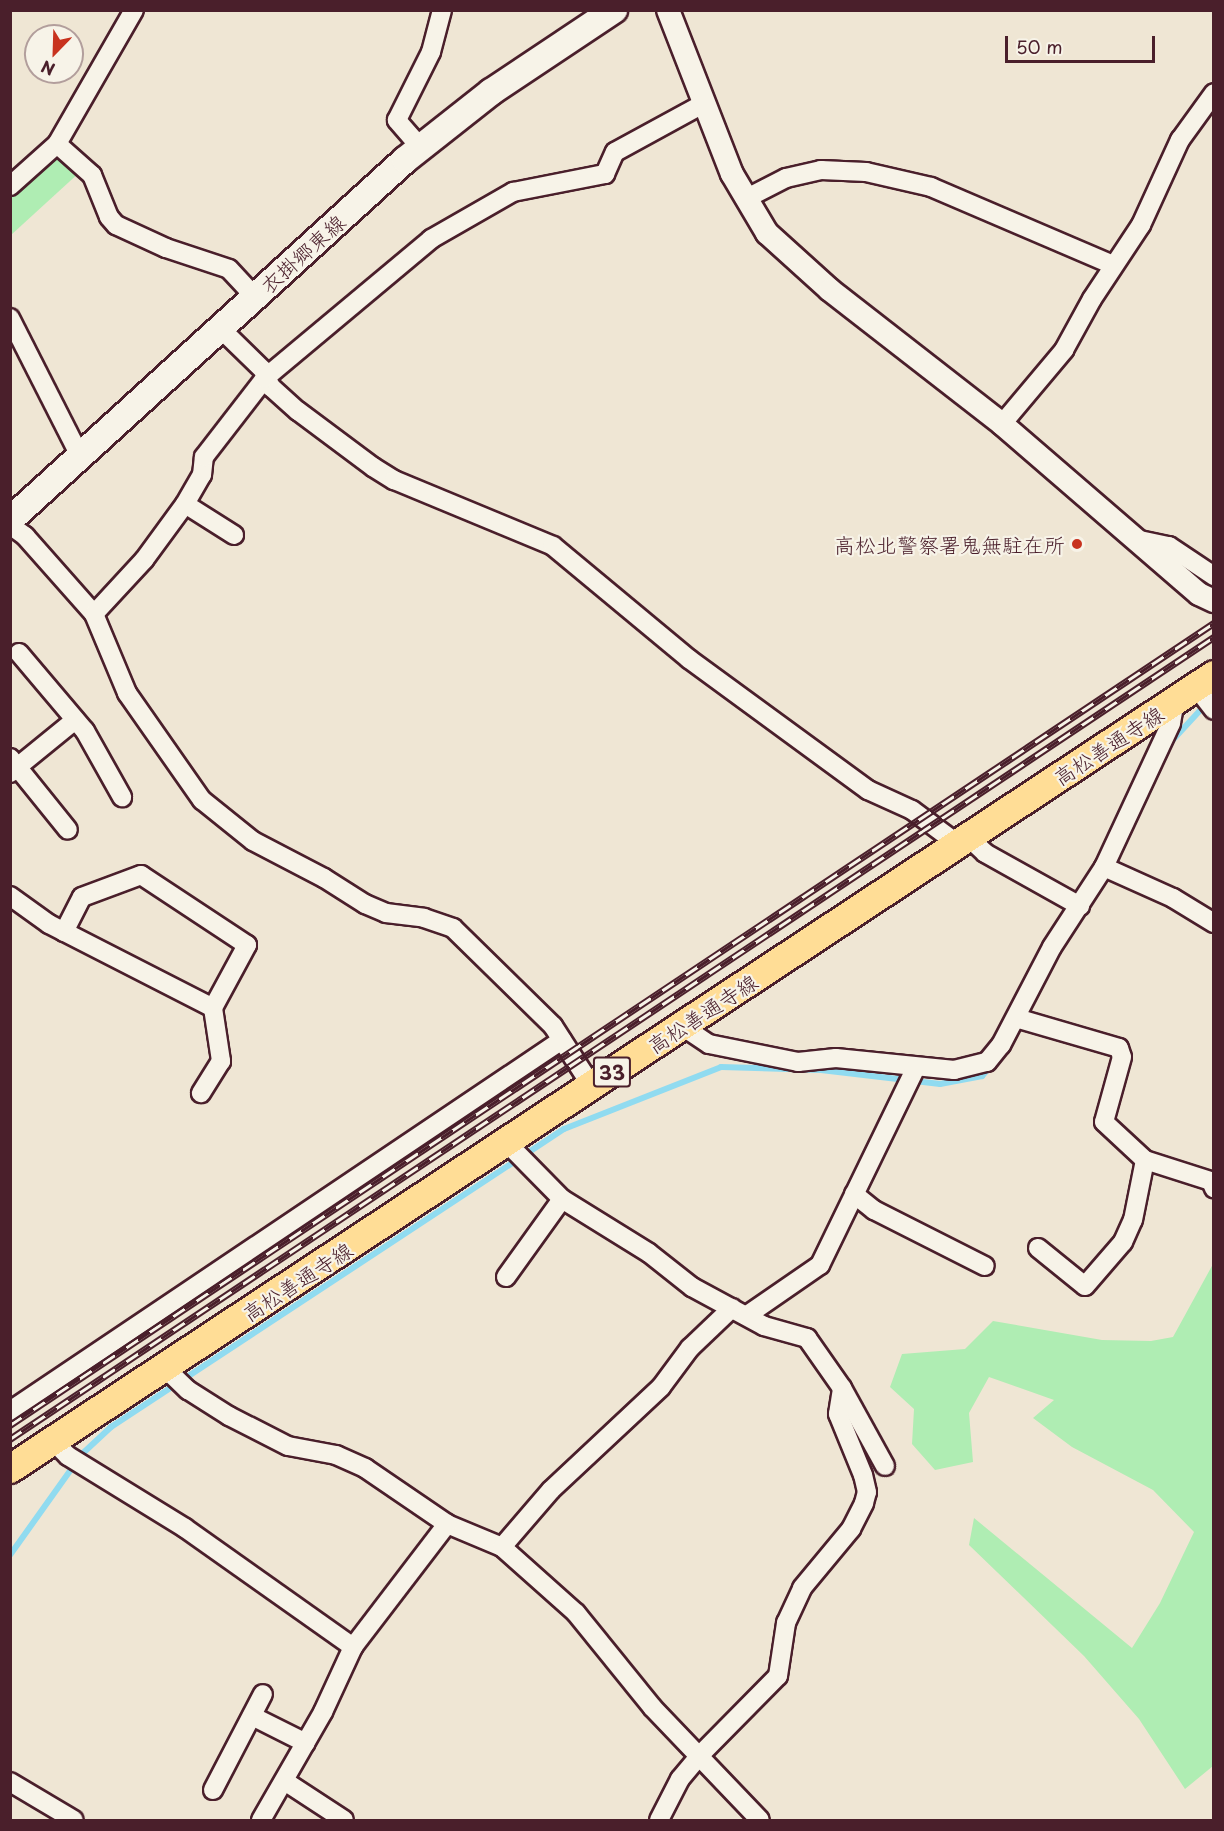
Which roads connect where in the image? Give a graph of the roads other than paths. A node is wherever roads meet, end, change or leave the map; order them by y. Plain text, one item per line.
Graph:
1 (134, 10) edge
2 (442, 10) edge
3 (614, 10) edge
4 (668, 10) edge
5 (1214, 93) edge
6 (705, 103) junction
7 (57, 144) junction
8 (421, 148) junction
9 (10, 186) edge
10 (745, 199) junction
11 (1113, 265) junction
12 (255, 297) junction
13 (10, 318) edge
14 (220, 328) junction
15 (266, 378) junction
16 (1002, 424) junction
17 (80, 456) junction
18 (185, 504) junction
19 (10, 520) edge
20 (10, 525) edge
21 (234, 535) dead end
22 (1133, 539) junction
23 (1214, 576) edge
24 (1214, 601) edge
25 (94, 614) junction
26 (19, 653) dead end
27 (1195, 688) edge
28 (1214, 710) edge
29 (75, 720) junction
30 (13, 766) edge
31 (122, 797) dead end
32 (68, 830) dead end
33 (963, 840) junction
34 (1104, 867) junction
35 (10, 896) edge
36 (1080, 906) junction
37 (1213, 922) edge
38 (64, 932) junction
39 (213, 1008) junction
40 (1016, 1018) junction
41 (682, 1026) junction
42 (562, 1040) junction
43 (915, 1069) junction
44 (591, 1085) junction
45 (201, 1093) dead end
46 (506, 1143) junction
47 (1145, 1161) junction
48 (1214, 1188) edge
49 (854, 1194) junction
50 (562, 1198) junction
51 (1038, 1248) dead end
52 (985, 1266) dead end
53 (506, 1277) dead end
54 (739, 1312) junction
55 (165, 1368) junction
56 (842, 1388) junction
57 (10, 1411) edge
58 (53, 1441) junction
59 (885, 1466) dead end
60 (10, 1469) edge
61 (447, 1524) junction
62 (502, 1547) junction
63 (353, 1647) junction
64 (263, 1694) dead end
65 (252, 1716) junction
66 (306, 1743) junction
67 (700, 1755) junction
68 (10, 1782) edge
69 (286, 1782) junction
70 (213, 1790) dead end
71 (74, 1821) edge
72 (261, 1821) edge
73 (344, 1821) edge
74 (659, 1821) edge
75 (760, 1821) edge

1 - 7 street
2 - 8 street
3 - 8 main road, 衣掛郷東線
4 - 6 street
5 - 11 street
6 - 10 street
6 - 15 street
7 - 9 street
7 - 12 street
8 - 12 main road, 衣掛郷東線
10 - 11 street
10 - 16 street
11 - 16 street
12 - 14 main road, 衣掛郷東線
13 - 17 street
14 - 15 street
14 - 17 main road, 衣掛郷東線
15 - 18 street
15 - 33 street
16 - 22 street
17 - 19 main road, 衣掛郷東線
18 - 21 street
18 - 25 street
20 - 25 street
22 - 23 street
22 - 24 street
25 - 42 street
26 - 29 street
27 - 28 street
27 - 33 main road, 高松善通寺線 / 33
27 - 34 street
29 - 30 street
29 - 31 street
30 - 32 street
33 - 36 street
33 - 41 main road, 高松善通寺線 / 33
34 - 36 street
34 - 37 street
35 - 38 street
36 - 40 street
38 - 39 street
38 - 39 street
39 - 45 street
40 - 43 street
40 - 47 street
41 - 43 street
41 - 44 main road, 高松善通寺線 / 33
42 - 44 street
42 - 57 street
43 - 49 street
44 - 46 main road, 高松善通寺線 / 33
46 - 50 street
46 - 55 main road, 高松善通寺線 / 33
47 - 48 street
47 - 51 street
49 - 52 street
49 - 54 street
50 - 53 street
50 - 54 street
54 - 56 street
54 - 62 street
55 - 58 main road, 高松善通寺線 / 33
55 - 61 street
56 - 59 street
56 - 67 street
58 - 60 main road, 高松善通寺線 / 33
58 - 63 street
61 - 62 street
61 - 63 street
62 - 67 street
63 - 66 street
64 - 65 street
65 - 66 street
65 - 70 street
66 - 69 street
67 - 74 street
67 - 75 street
68 - 71 street
69 - 72 street
69 - 73 street

